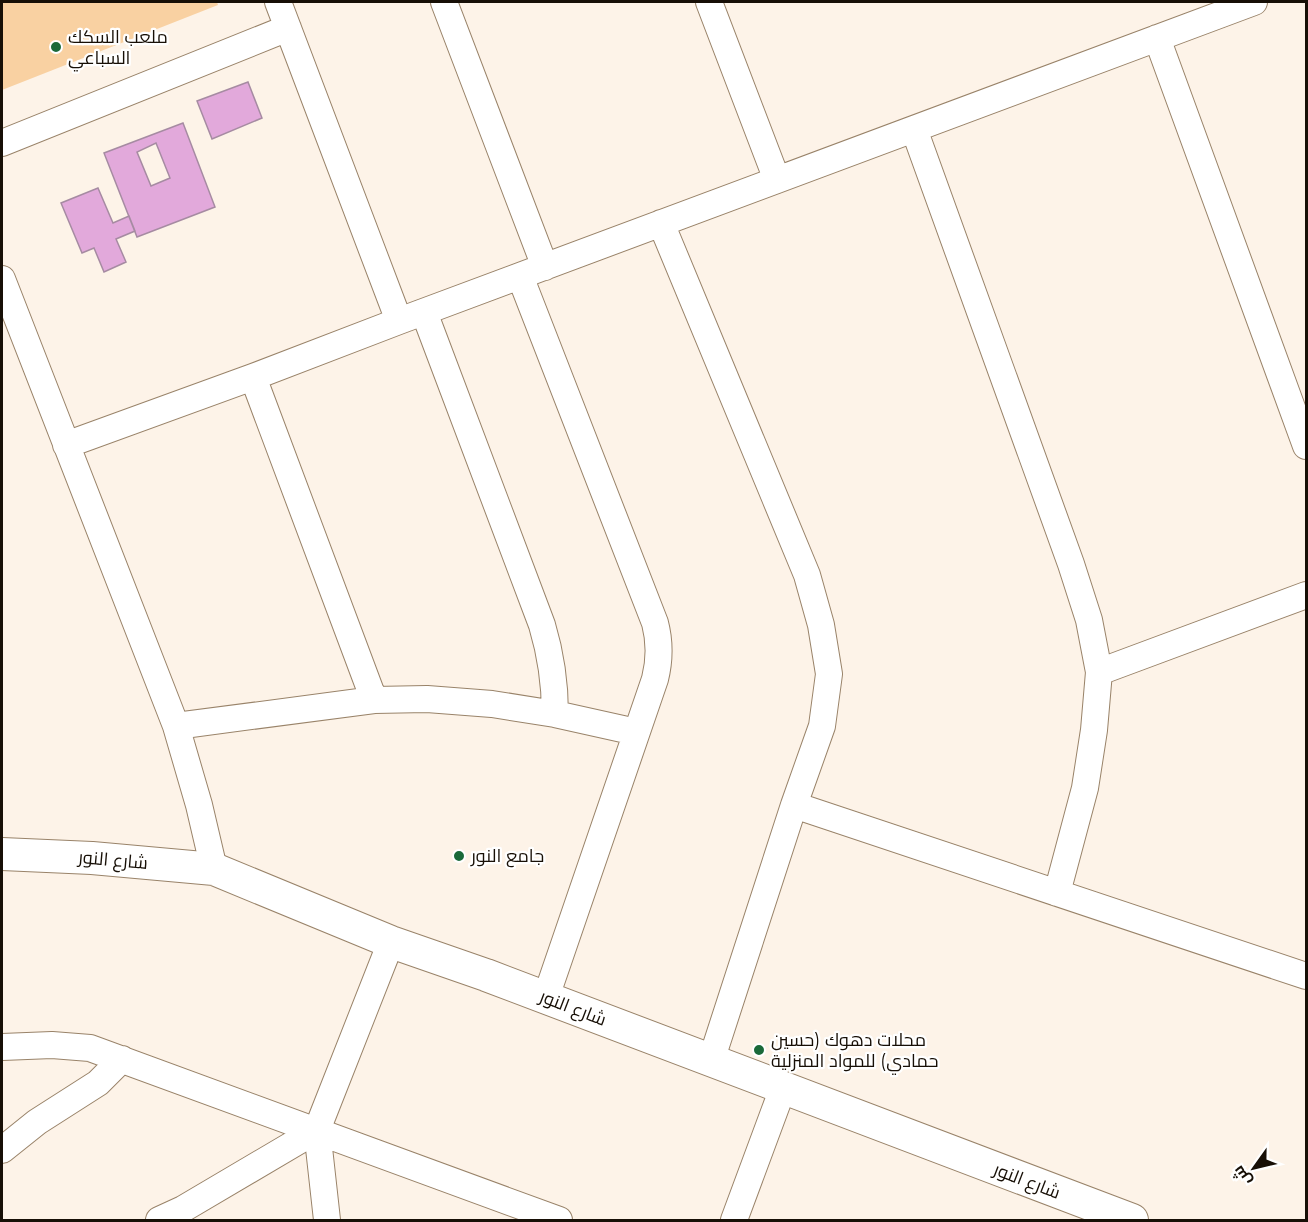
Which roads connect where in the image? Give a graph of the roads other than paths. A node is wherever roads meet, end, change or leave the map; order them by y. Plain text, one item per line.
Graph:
1 (278, 2) edge
2 (444, 2) edge
3 (709, 2) edge
4 (1254, 2) edge
5 (288, 28) junction
6 (1157, 38) junction
7 (914, 129) junction
8 (2, 143) edge
9 (777, 180) junction
10 (661, 223) junction
11 (545, 267) junction
12 (520, 276) junction
13 (2, 279) edge
14 (424, 312) junction
15 (399, 321) junction
16 (253, 377) junction
17 (66, 445) junction
18 (1306, 446) edge
19 (1306, 595) edge
20 (1100, 672) junction
21 (374, 700) junction
22 (555, 714) junction
23 (177, 726) junction
24 (636, 732) junction
25 (794, 805) junction
26 (2, 854) edge
27 (214, 869) junction
28 (1057, 893) junction
29 (392, 942) junction
30 (1306, 976) edge
31 (546, 998) junction
32 (2, 1047) edge
33 (122, 1059) junction
34 (711, 1061) junction
35 (783, 1088) junction
36 (317, 1130) junction
37 (2, 1150) edge
38 (159, 1221) edge
39 (327, 1221) edge
40 (559, 1221) edge
41 (734, 1221) edge
42 (1132, 1221) edge

1 - 5 street
2 - 11 street
3 - 9 street
4 - 6 street
5 - 8 street
5 - 15 street
6 - 7 street
6 - 18 street
7 - 9 street
7 - 20 street
9 - 10 street
10 - 11 street
10 - 25 street
11 - 12 street
12 - 14 street
12 - 24 street
13 - 17 street
14 - 15 street
14 - 22 street
15 - 16 street
16 - 17 street
16 - 21 street
17 - 23 street
19 - 20 street
20 - 28 street
21 - 22 street
21 - 23 street
22 - 24 street
23 - 27 street
24 - 31 street
25 - 28 street
25 - 34 street
26 - 27 street, شارع النور
27 - 29 street, شارع النور
28 - 30 street
29 - 31 street, شارع النور
29 - 36 street
31 - 34 street, شارع النور
32 - 33 street
33 - 36 street
33 - 37 street
34 - 35 street, شارع النور
35 - 41 street
35 - 42 street, شارع النور
36 - 38 street
36 - 39 street
36 - 40 street

